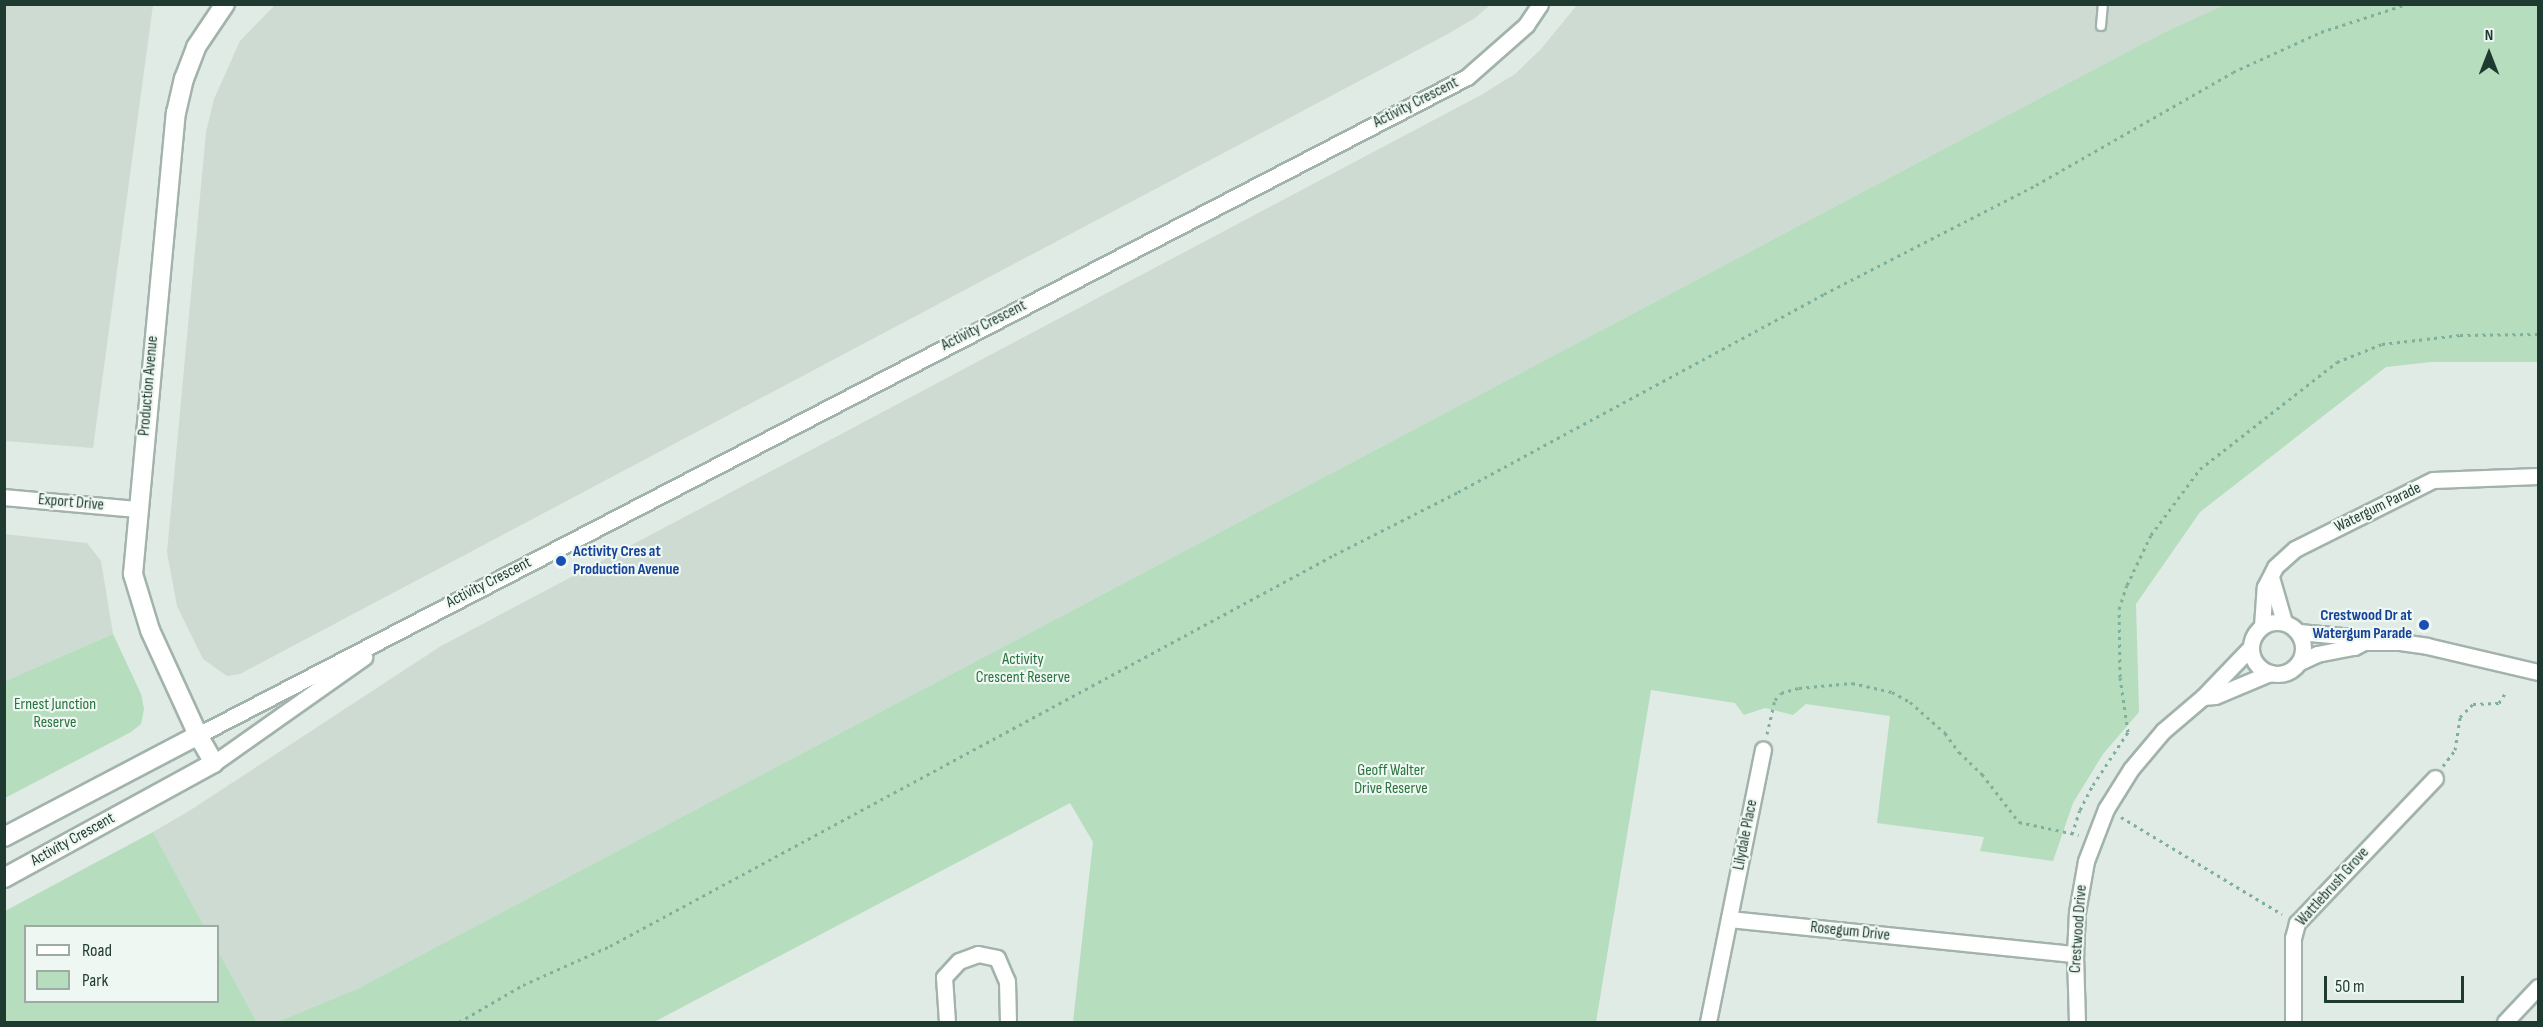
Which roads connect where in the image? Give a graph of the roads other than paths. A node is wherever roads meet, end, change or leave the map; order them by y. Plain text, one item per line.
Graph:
1 (225, 4) edge
2 (1540, 4) edge
3 (2103, 4) edge
4 (2101, 26) dead end
5 (2538, 476) edge
6 (4, 497) edge
7 (137, 509) junction
8 (2271, 577) junction
9 (2284, 622) junction
10 (410, 623) junction
11 (2262, 626) junction
12 (2298, 632) junction
13 (2364, 642) junction
14 (2251, 647) junction
15 (2300, 662) junction
16 (2538, 672) edge
17 (2270, 673) junction
18 (2203, 697) junction
19 (198, 735) junction
20 (1763, 750) road end
21 (214, 763) junction
22 (2435, 778) road end
23 (4, 837) edge
24 (4, 878) edge
25 (1729, 919) junction
26 (2075, 954) junction
27 (2538, 987) edge
28 (947, 1023) edge
29 (1008, 1023) edge
30 (1708, 1023) edge
31 (2077, 1023) edge
32 (2292, 1023) edge
33 (2505, 1023) edge

1 - 7 main road, Production Avenue
2 - 10 street, Activity Crescent
3 - 4 lane
5 - 8 street, Watergum Parade
6 - 7 street, Export Drive
7 - 19 main road, Production Avenue
8 - 9 street
8 - 11 street, Watergum Parade
9 - 11 street
9 - 12 street
10 - 19 street, Activity Crescent
10 - 21 street, Activity Crescent
11 - 14 street
12 - 13 street
12 - 15 street
13 - 15 street
13 - 16 street
14 - 17 street
14 - 18 street, Crestwood Drive
15 - 17 street
17 - 18 street, Crestwood Drive
18 - 26 street, Crestwood Drive
19 - 21 main road, Production Avenue
19 - 23 main road, Activity Crescent
20 - 25 street, Lilydale Place
21 - 24 main road, Activity Crescent
22 - 32 street, Wattlebrush Grove
25 - 26 street, Rosegum Drive
25 - 30 street
26 - 31 street, Crestwood Drive
27 - 33 street
28 - 29 street

